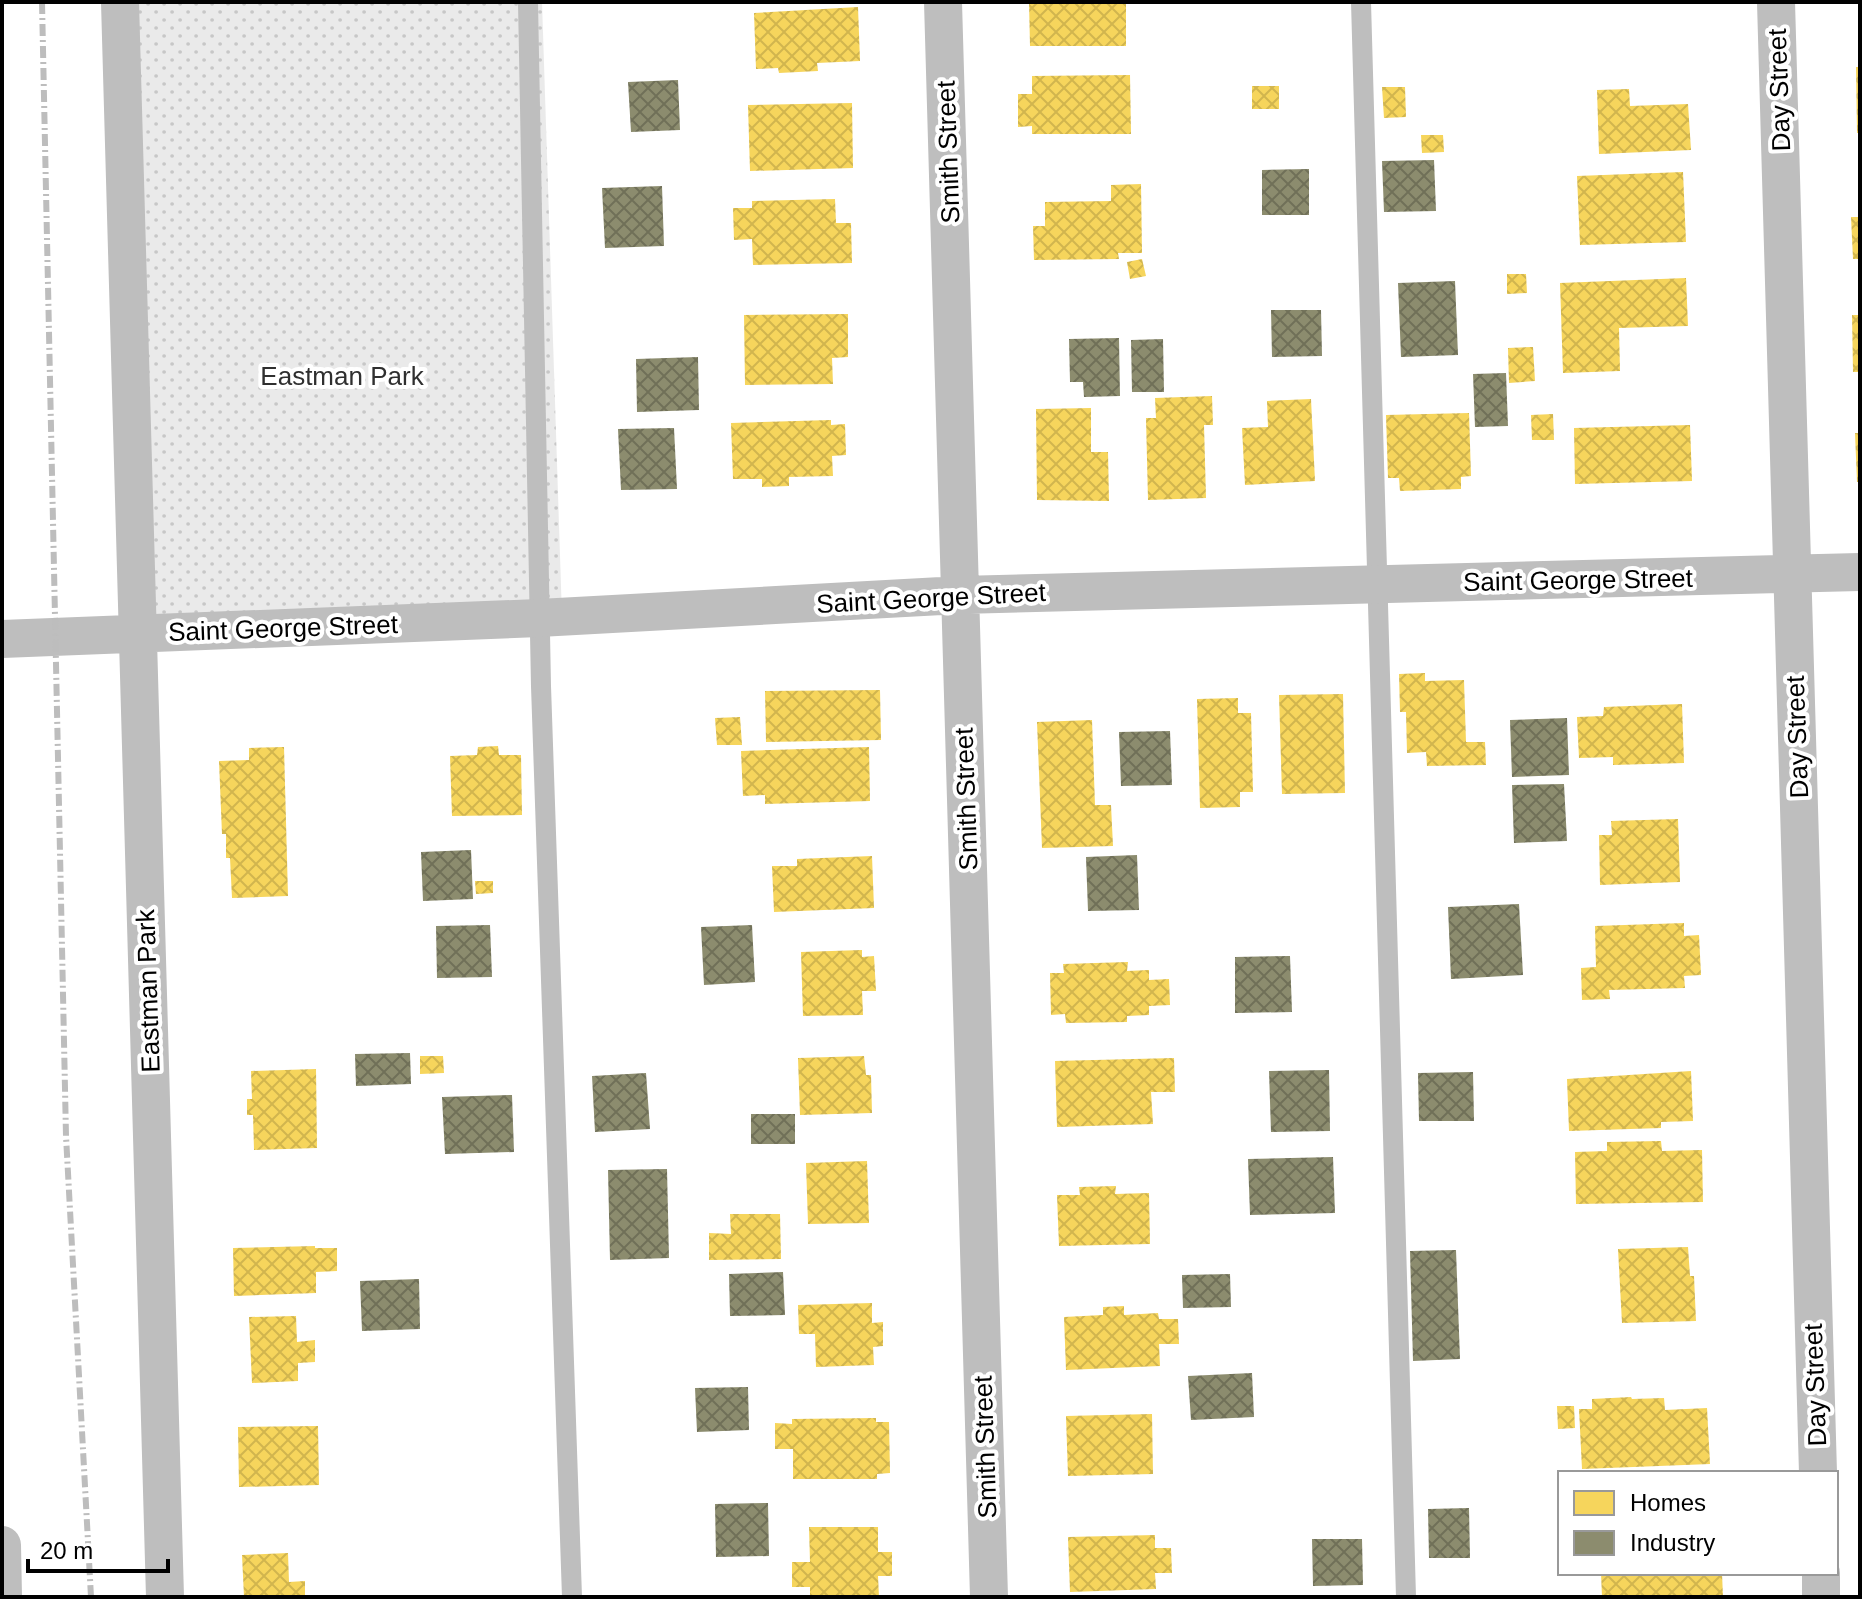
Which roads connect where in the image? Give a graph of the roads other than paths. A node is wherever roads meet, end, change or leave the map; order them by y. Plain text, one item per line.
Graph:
1 (120, 2) edge
2 (528, 2) edge
3 (943, 2) edge
4 (1361, 2) edge
5 (1776, 2) edge
6 (1860, 572) edge
7 (1793, 575) junction
8 (1378, 585) junction
9 (960, 595) junction
10 (539, 618) junction
11 (138, 634) junction
12 (2, 639) edge
13 (1818, 1471) edge
14 (2, 1545) edge
15 (1821, 1575) edge
16 (3, 1597) edge
17 (165, 1597) edge
18 (572, 1597) edge
19 (989, 1597) edge
20 (1406, 1597) edge
21 (1821, 1597) edge

1 - 11 street, Eastman Park
2 - 10 lane
3 - 9 street, Smith Street
4 - 8 lane
5 - 7 street, Day Street
6 - 7 street, Saint George Street
7 - 8 street, Saint George Street
7 - 13 street, Day Street
8 - 9 street, Saint George Street
8 - 20 lane
9 - 10 street, Saint George Street
9 - 19 street, Smith Street
10 - 11 street, Saint George Street
10 - 18 lane
11 - 12 street, Saint George Street
11 - 17 street, Eastman Park
14 - 16 street
15 - 21 street

